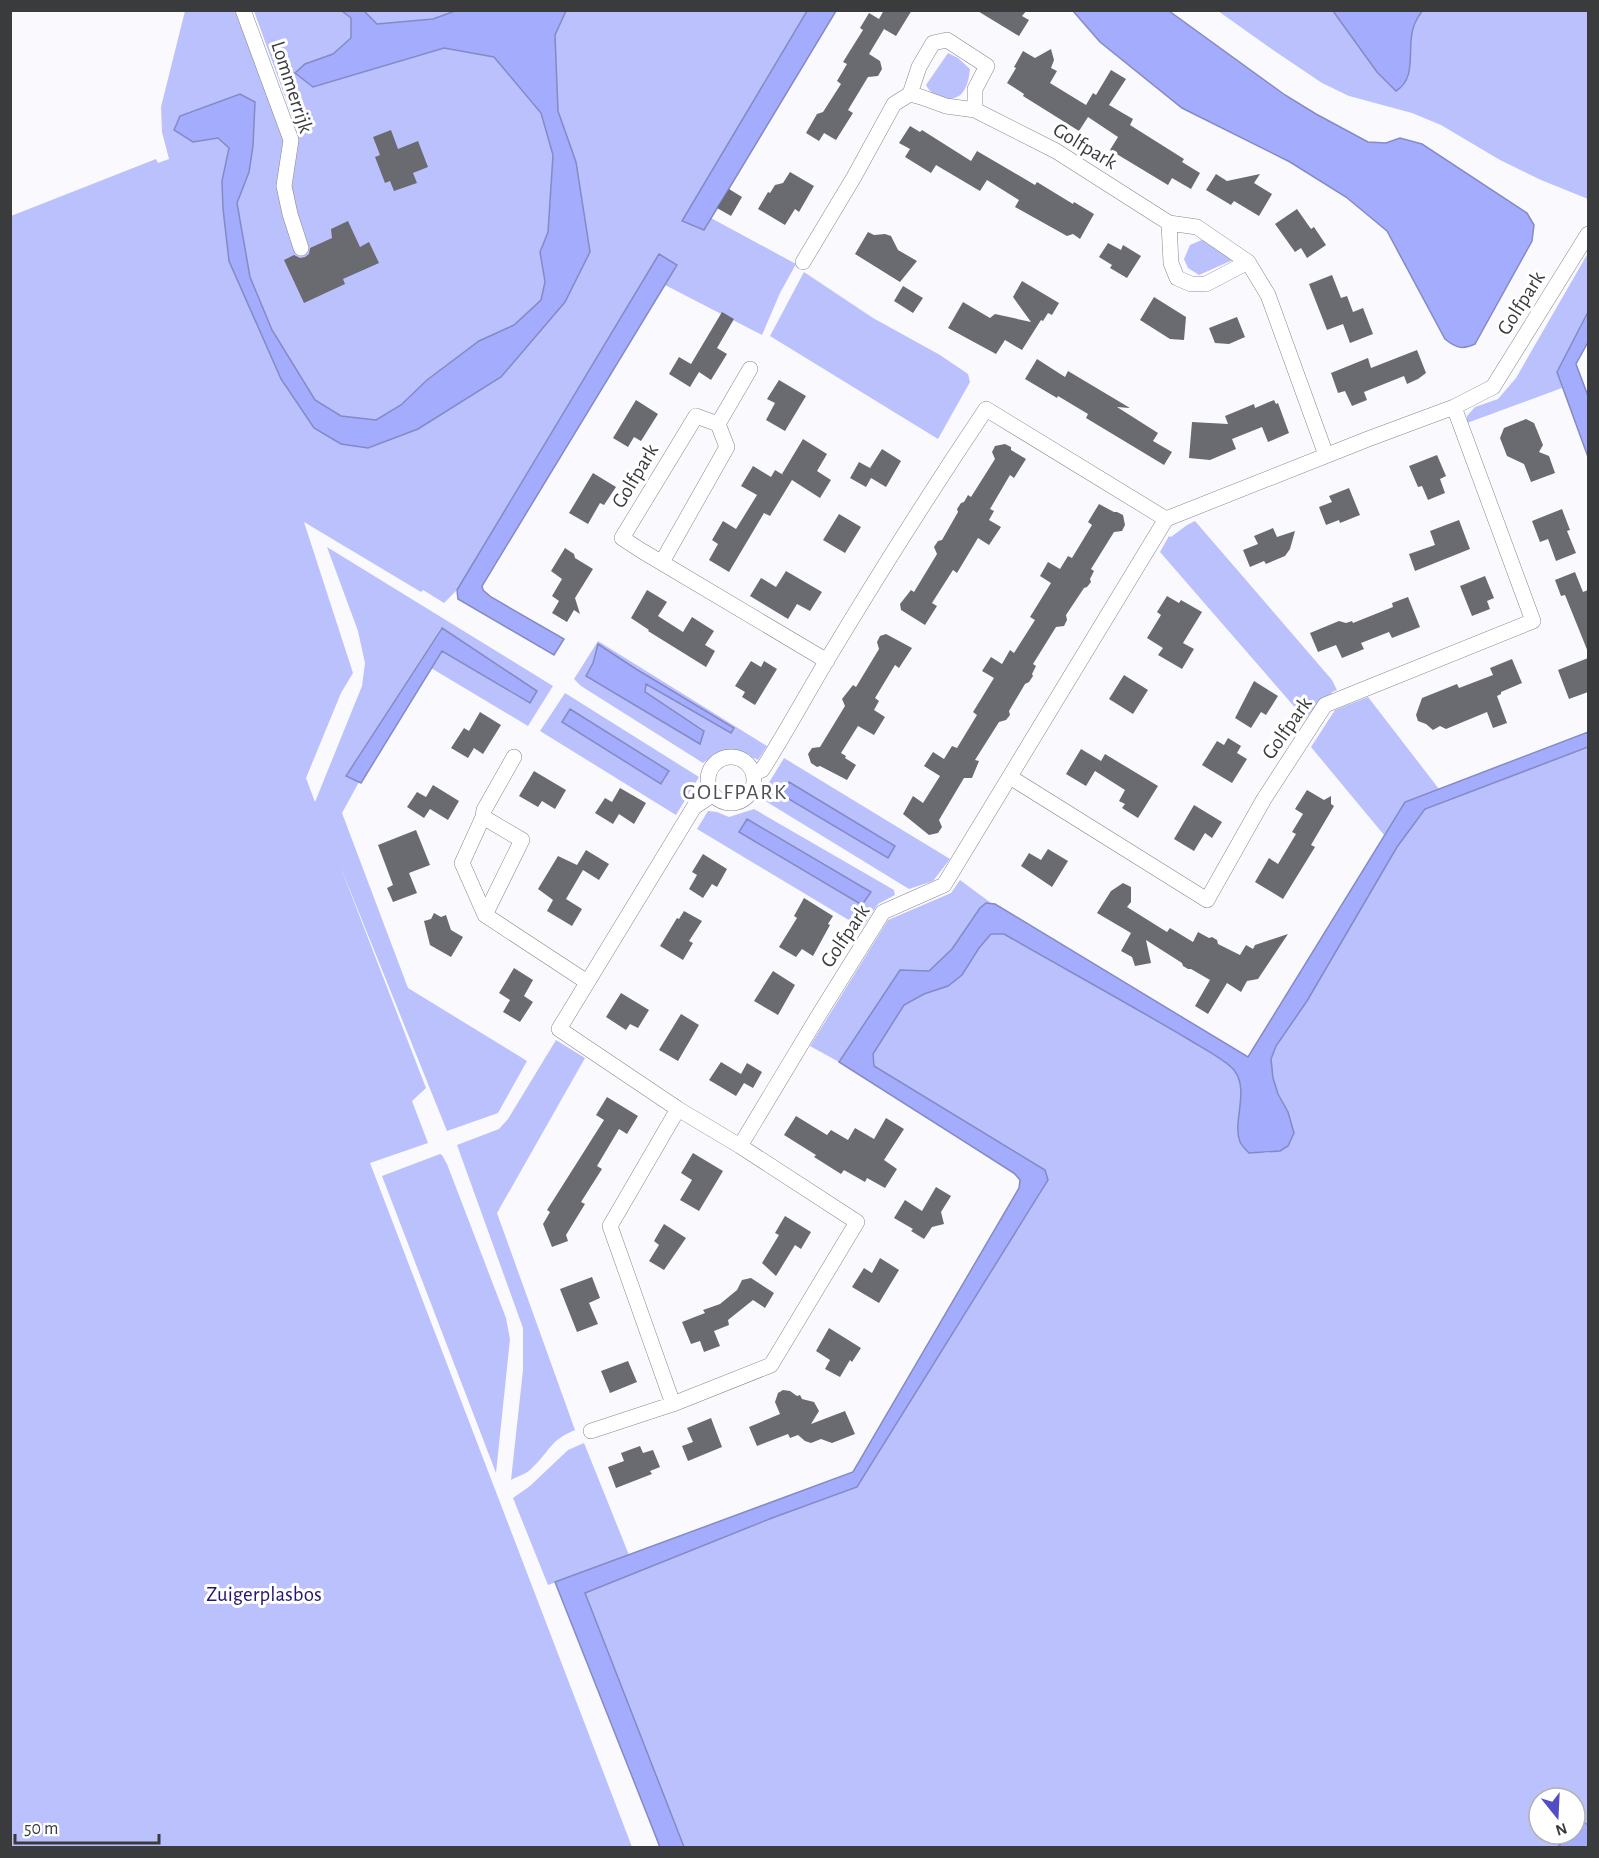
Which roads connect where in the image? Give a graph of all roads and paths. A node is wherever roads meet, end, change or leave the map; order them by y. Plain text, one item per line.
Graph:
1 (243, 10) edge
2 (910, 94) junction
3 (975, 110) junction
4 (1169, 223) junction
5 (1588, 234) edge
6 (301, 248) dead end
7 (803, 262) dead end
8 (1248, 262) junction
9 (750, 369) dead end
10 (1454, 407) junction
11 (718, 424) junction
12 (1326, 455) junction
13 (1166, 519) junction
14 (662, 562) junction
15 (827, 661) junction
16 (514, 757) dead end
17 (754, 773) junction
18 (1010, 777) junction
19 (712, 795) junction
20 (483, 818) junction
21 (485, 915) junction
22 (586, 982) junction
23 (678, 1109) junction
24 (740, 1146) junction
25 (673, 1404) junction
26 (591, 1431) dead end

1 - 6 street, Lommerrijk
2 - 3 street, Golfpark
2 - 3 street
2 - 7 street
3 - 4 street, Golfpark
4 - 8 street, Golfpark
4 - 8 street
5 - 10 street, Golfpark
8 - 12 street, Golfpark
9 - 11 street
10 - 12 street, Golfpark
10 - 18 street, Golfpark
11 - 14 street
11 - 14 street, Golfpark
12 - 13 street, Golfpark
13 - 15 street
13 - 18 street, Golfpark
14 - 15 street, Golfpark
15 - 17 street
16 - 20 street
17 - 19 street
17 - 19 street
18 - 24 street, Golfpark
19 - 22 street
20 - 21 street
20 - 21 street
21 - 22 street
22 - 23 street
23 - 24 street
23 - 25 street
24 - 25 street
25 - 26 street

